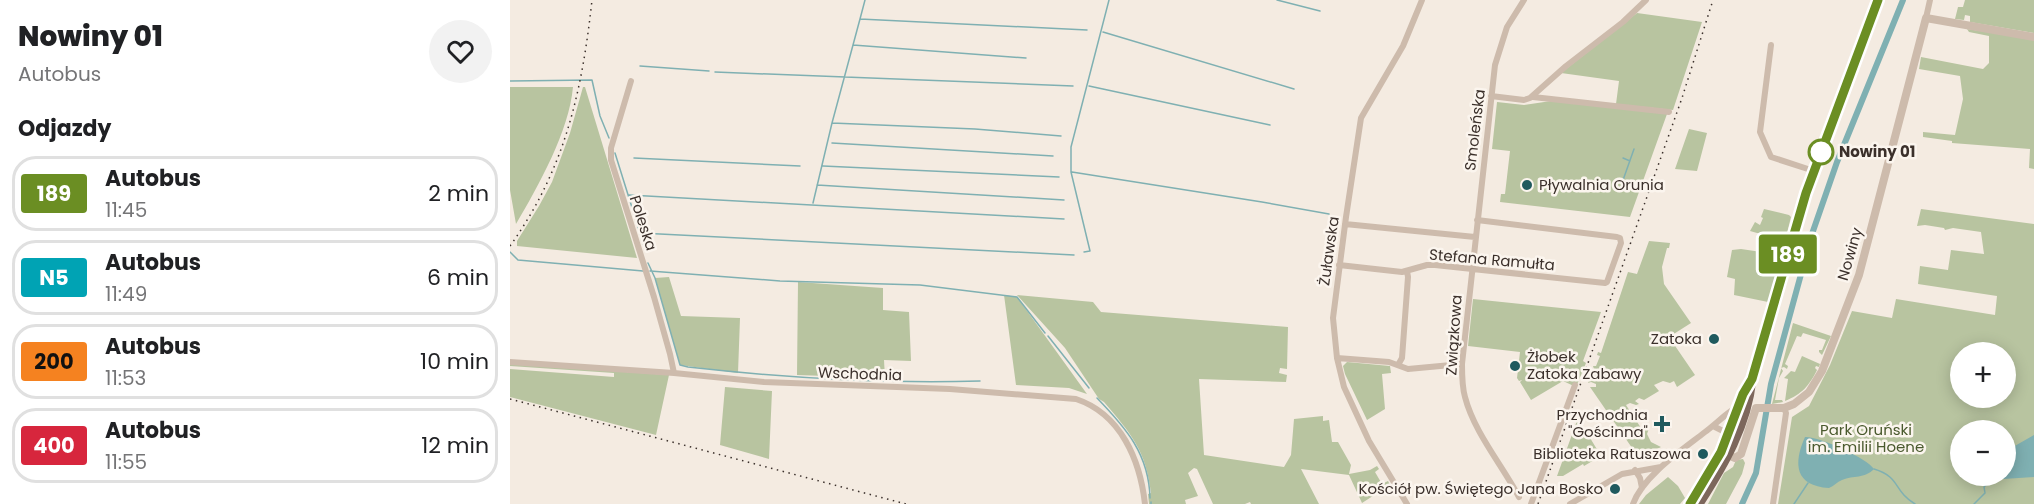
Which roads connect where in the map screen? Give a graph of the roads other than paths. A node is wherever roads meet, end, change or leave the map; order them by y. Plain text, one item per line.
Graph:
1 (1422, 0) edge
2 (1524, 0) edge
3 (1646, 0) edge
4 (1878, 0) edge
5 (1930, 0) edge
6 (1926, 18) junction
7 (2034, 37) edge
8 (1771, 45) dead end
9 (631, 81) dead end
10 (1491, 96) junction
11 (1533, 97) junction
12 (1669, 112) dead end
13 (1814, 171) junction
14 (1477, 220) junction
15 (1345, 224) junction
16 (1475, 237) junction
17 (1339, 265) junction
18 (1471, 269) junction
19 (1407, 271) junction
20 (1337, 358) junction
21 (510, 362) edge
22 (1462, 364) junction
23 (1398, 365) junction
24 (674, 373) junction
25 (1575, 386) dead end
26 (1784, 408) junction
27 (1740, 412) junction
28 (1713, 426) junction
29 (1729, 434) junction
30 (1724, 454) junction
31 (1661, 467) junction
32 (1635, 470) junction
33 (1642, 488) junction
34 (1519, 496) dead end
35 (1145, 504) edge
36 (1407, 504) edge
37 (1531, 504) edge
38 (1570, 504) edge
39 (1634, 504) edge
40 (1690, 504) edge
41 (1699, 504) edge
42 (1773, 504) edge

1 - 15 street, Żuławska
2 - 10 street, Smoleńska
3 - 11 street
4 - 13 main road
5 - 6 street, Nowiny
6 - 7 street
6 - 26 street, Nowiny
8 - 13 street
9 - 24 street, Poleska
10 - 11 street
10 - 14 street, Smoleńska
11 - 12 street
13 - 27 main road
14 - 16 street, Smoleńska
14 - 18 street, Stefana Ramułta
15 - 16 street
15 - 17 street, Żuławska
16 - 18 street, Smoleńska
17 - 19 street, Stefana Ramułta
17 - 20 street, Żuławska
18 - 19 street, Stefana Ramułta
18 - 22 street, Związkowa
19 - 23 street
20 - 23 street
20 - 36 street, Żuławska
21 - 24 street, Wschodnia
22 - 23 street
22 - 34 street, Związkowa
24 - 35 street, Wschodnia
25 - 37 street
26 - 30 street
26 - 42 street
27 - 28 street
27 - 28 street
27 - 29 main road
27 - 30 main road
28 - 29 street
28 - 31 street
29 - 30 main road
30 - 40 main road
30 - 41 main road
31 - 32 street
31 - 33 street
32 - 33 street
32 - 38 street
33 - 39 street

